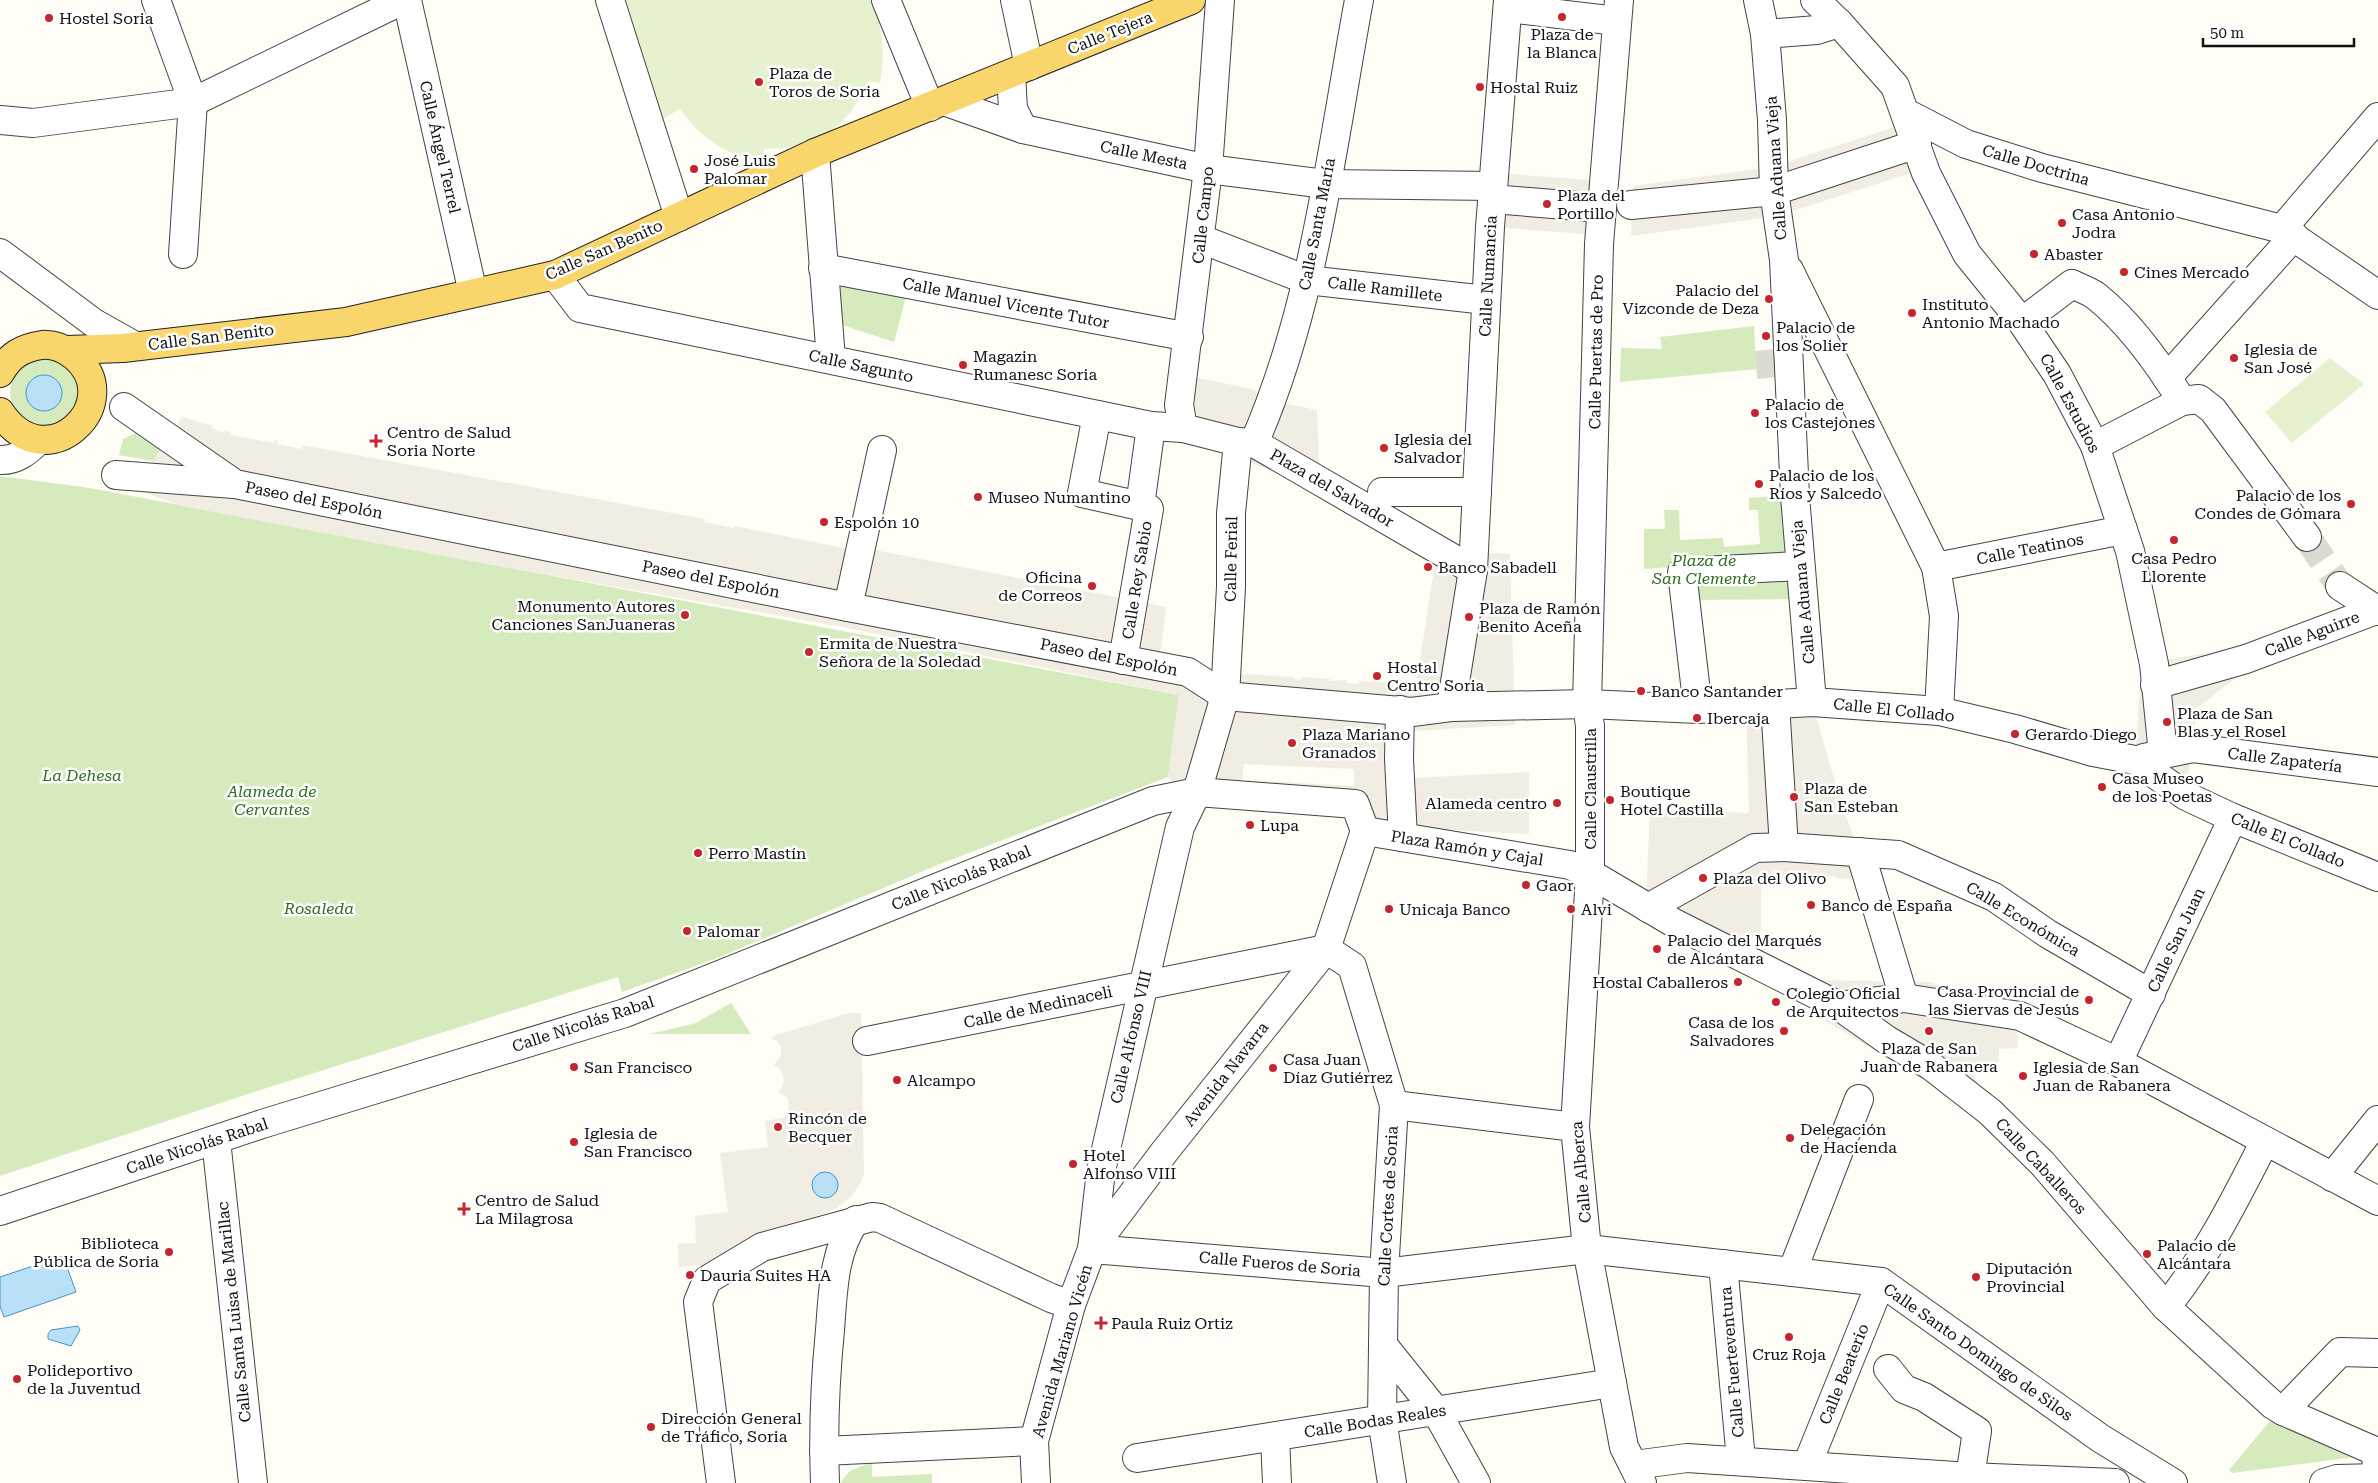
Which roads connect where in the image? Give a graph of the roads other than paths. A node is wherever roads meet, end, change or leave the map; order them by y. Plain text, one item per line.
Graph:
1 (156, 0) edge
2 (405, 0) edge
3 (610, 0) edge
4 (886, 0) edge
5 (1015, 0) edge
6 (1191, 0) edge
7 (1220, 0) edge
8 (1359, 0) edge
9 (1758, 0) edge
10 (1815, 0) edge
11 (1508, 10) edge
12 (1618, 11) edge
13 (1839, 23) junction
14 (1765, 34) junction
15 (1020, 70) junction
16 (193, 102) junction
17 (937, 104) junction
18 (1906, 113) junction
19 (0, 120) edge
20 (2376, 124) edge
21 (1023, 130) junction
22 (1916, 144) junction
23 (815, 153) junction
24 (1208, 169) junction
25 (1325, 184) junction
26 (1774, 191) junction
27 (1493, 193) junction
28 (1631, 205) dead end
29 (1602, 208) junction
30 (679, 217) junction
31 (2288, 232) junction
32 (1201, 239) junction
33 (0, 253) edge
34 (183, 254) dead end
35 (1784, 260) junction
36 (823, 268) junction
37 (2378, 274) edge
38 (555, 275) junction
39 (1307, 280) junction
40 (473, 293) junction
41 (2378, 295) edge
42 (1486, 300) junction
43 (2022, 322) junction
44 (1188, 337) junction
45 (129, 347) junction
46 (67, 350) junction
47 (831, 360) junction
48 (2, 366) edge
49 (2167, 378) junction
50 (91, 383) junction
51 (2182, 401) junction
52 (124, 407) dead end
53 (1097, 415) junction
54 (3, 424) edge
55 (1151, 426) junction
56 (1183, 428) junction
57 (40, 440) junction
58 (1246, 443) junction
59 (2095, 446) junction
60 (882, 450) dead end
61 (0, 460) edge
62 (116, 475) dead end
63 (235, 484) junction
64 (1382, 492) dead end
65 (1477, 492) junction
66 (1140, 506) junction
67 (2123, 530) junction
68 (2307, 538) tunnel mouth
69 (1473, 561) junction
70 (1800, 566) junction
71 (1936, 567) junction
72 (2340, 586) tunnel mouth
73 (848, 607) junction
74 (2377, 608) edge
75 (1123, 660) junction
76 (2154, 675) junction
77 (1225, 686) junction
78 (1812, 702) junction
79 (1587, 704) junction
80 (1775, 704) junction
81 (1451, 707) junction
82 (1698, 709) junction
83 (1406, 711) junction
84 (1939, 711) junction
85 (2163, 754) junction
86 (2135, 760) junction
87 (2378, 772) edge
88 (1197, 792) junction
89 (1153, 801) junction
90 (2232, 818) junction
91 (1180, 826) junction
92 (1364, 831) junction
93 (1403, 837) junction
94 (1784, 847) junction
95 (1860, 852) junction
96 (1580, 869) junction
97 (2378, 877) edge
98 (1648, 908) junction
99 (1326, 949) junction
100 (1143, 985) junction
101 (2151, 994) junction
102 (1904, 998) junction
103 (1839, 1006) junction
104 (867, 1041) dead end
105 (2118, 1062) junction
106 (1859, 1099) dead end
107 (1394, 1105) junction
108 (2378, 1120) edge
109 (1575, 1127) junction
110 (216, 1140) junction
111 (2265, 1142) junction
112 (2332, 1177) junction
113 (2378, 1201) edge
114 (0, 1211) edge
115 (856, 1220) junction
116 (1092, 1249) junction
117 (1588, 1249) junction
118 (1724, 1264) junction
119 (1792, 1272) junction
120 (1384, 1273) junction
121 (1881, 1282) junction
122 (1071, 1305) junction
123 (2166, 1307) junction
124 (1383, 1345) junction
125 (2378, 1353) edge
126 (1888, 1369) dead end
127 (1612, 1383) junction
128 (1436, 1411) junction
129 (2283, 1411) junction
130 (1382, 1420) junction
131 (1274, 1437) junction
132 (2100, 1438) junction
133 (1034, 1441) junction
134 (824, 1451) junction
135 (1137, 1458) dead end
136 (1741, 1460) junction
137 (1807, 1465) junction
138 (1638, 1474) edge
139 (1970, 1477) junction
140 (2377, 1478) edge
141 (2082, 1481) junction
142 (252, 1483) edge
143 (721, 1483) edge
144 (825, 1483) edge
145 (1036, 1483) edge
146 (1277, 1483) edge
147 (1392, 1483) edge
148 (1476, 1483) edge
149 (2115, 1483) edge
150 (2173, 1483) edge
151 (2324, 1483) edge

1 - 16 street
2 - 16 street
2 - 40 street, Calle Ángel Terrel
3 - 30 street
4 - 17 street
5 - 15 street
6 - 15 main road, Calle Tejera
7 - 24 street, Calle Campo
8 - 25 street, Calle Santa María
9 - 14 street, Calle Aduana Vieja
10 - 13 street
11 - 12 street
11 - 27 street, Calle Numancia
12 - 29 street, Calle Puertas de Pro
13 - 14 street
13 - 18 street
14 - 26 street, Calle Aduana Vieja
15 - 17 main road, Calle San Benito
15 - 21 street
16 - 19 street
16 - 34 street
17 - 21 street, Calle Mesta
17 - 23 main road, Calle San Benito
18 - 22 street, Calle Estudios
18 - 31 street, Calle Doctrina
20 - 31 street
21 - 24 street, Calle Mesta
22 - 26 street
22 - 43 street, Calle Estudios
23 - 30 main road, Calle San Benito
23 - 36 street
24 - 25 street, Calle Mesta
24 - 32 street, Calle Campo
25 - 27 street, Calle Mesta
25 - 39 street, Calle Santa María
26 - 28 street
26 - 35 street, Calle Aduana Vieja
27 - 29 street
27 - 42 street, Calle Numancia
29 - 79 street, Calle Puertas de Pro
30 - 38 main road, Calle San Benito
31 - 37 street, Calle Doctrina
31 - 41 street, Calle Doctrina
31 - 49 street
32 - 39 street, Calle Ramillete
32 - 44 street, Calle Campo
33 - 45 street
35 - 70 street, Calle Aduana Vieja
35 - 71 street
36 - 44 street, Calle Manuel Vicente Tutor
36 - 47 street
38 - 40 main road, Calle San Benito
38 - 47 street, Calle Sagunto
39 - 42 street, Calle Ramillete
39 - 58 street, Calle Santa María
40 - 45 main road, Calle San Benito
42 - 65 street, Calle Numancia
43 - 49 street
43 - 59 street, Calle Estudios
44 - 56 street, Calle Campo
45 - 46 main road, Calle San Benito
45 - 50 main road
46 - 48 main road, Calle San Benito
46 - 50 main road
47 - 53 street, Calle Sagunto
49 - 51 street
50 - 57 main road
51 - 59 street
51 - 68 street
52 - 63 street, Paseo del Espolón
53 - 55 street, Calle Sagunto
53 - 66 street
54 - 57 main road
55 - 56 street, Calle Sagunto
55 - 66 street
56 - 58 street, Plaza del Salvador
57 - 61 street
58 - 69 street, Plaza del Salvador
58 - 77 street, Calle Ferial
59 - 67 street, Calle Estudios
60 - 73 street
62 - 63 street, Paseo del Espolón
63 - 73 street, Paseo del Espolón
64 - 65 street
65 - 69 street, Calle Numancia
66 - 75 street, Calle Rey Sabio
67 - 71 street, Calle Teatinos
67 - 76 street, Calle Estudios
69 - 81 street
70 - 78 street, Calle Aduana Vieja
70 - 82 street
71 - 84 street
72 - 74 street
73 - 75 street, Paseo del Espolón
74 - 76 street, Calle Aguirre
75 - 77 street, Paseo del Espolón
76 - 85 street
77 - 83 street
77 - 88 street
78 - 80 street, Calle El Collado
78 - 84 street, Calle El Collado
79 - 81 street, Calle El Collado
79 - 82 street, Calle El Collado
79 - 96 street, Calle Claustrilla
80 - 82 street, Calle El Collado
80 - 94 street
81 - 83 street, Calle El Collado
83 - 93 street
84 - 86 street, Calle El Collado
85 - 86 street
85 - 87 street, Calle Zapatería
86 - 90 street, Calle El Collado
88 - 89 street
88 - 91 street, Calle Alfonso VIII
88 - 92 street
89 - 91 street
89 - 110 street, Calle Nicolás Rabal
90 - 97 street, Calle El Collado
90 - 101 street, Calle San Juan
91 - 100 street, Calle Alfonso VIII
92 - 93 street, Plaza Ramón y Cajal
92 - 99 street
93 - 96 street, Plaza Ramón y Cajal
94 - 95 street
94 - 98 street
95 - 101 street, Calle Económica
95 - 102 street
96 - 98 street, Calle Caballeros
96 - 109 street, Calle Alberca
98 - 103 street, Calle Caballeros
99 - 100 street, Calle de Medinaceli
99 - 107 street, Calle Cortes de Soria
99 - 116 street, Avenida Navarra
100 - 104 street, Calle de Medinaceli
100 - 116 street, Calle Alfonso VIII
101 - 105 street, Calle San Juan
102 - 103 street
102 - 105 street
103 - 123 street, Calle Caballeros
105 - 111 street
106 - 119 street
107 - 109 street
107 - 120 street, Calle Cortes de Soria
108 - 112 street
109 - 117 street, Calle Alberca
110 - 114 street, Calle Nicolás Rabal
110 - 142 street, Calle Santa Luisa de Marillac
111 - 112 street
111 - 123 street
112 - 113 street
115 - 122 street
115 - 134 street
115 - 143 street
116 - 120 street, Calle Fueros de Soria
116 - 122 street, Avenida Mariano Vicén
117 - 118 street, Calle Santo Domingo de Silos
117 - 120 street, Calle Fueros de Soria
117 - 127 street, Calle Alberca
118 - 119 street, Calle Santo Domingo de Silos
118 - 136 street, Calle Fuerteventura
119 - 121 street, Calle Santo Domingo de Silos
120 - 124 street, Calle Cortes de Soria
121 - 132 street, Calle Santo Domingo de Silos
121 - 137 street, Calle Beaterio
122 - 133 street, Avenida Mariano Vicén
123 - 129 street, Calle Caballeros
124 - 128 street
124 - 130 street, Calle Cortes de Soria
125 - 129 street
126 - 139 street
127 - 128 street, Calle Bodas Reales
127 - 138 street, Calle Alberca
128 - 130 street, Calle Bodas Reales
128 - 148 street
129 - 140 street, Calle Caballeros
130 - 131 street, Calle Bodas Reales
130 - 147 street, Calle Cortes de Soria
131 - 135 street, Calle Bodas Reales
131 - 146 street
132 - 141 street
132 - 150 street, Calle Santo Domingo de Silos
133 - 134 street
133 - 145 street, Avenida Mariano Vicén
134 - 144 street
136 - 137 street
136 - 138 street
137 - 139 street
139 - 141 street
140 - 151 street
141 - 149 street

